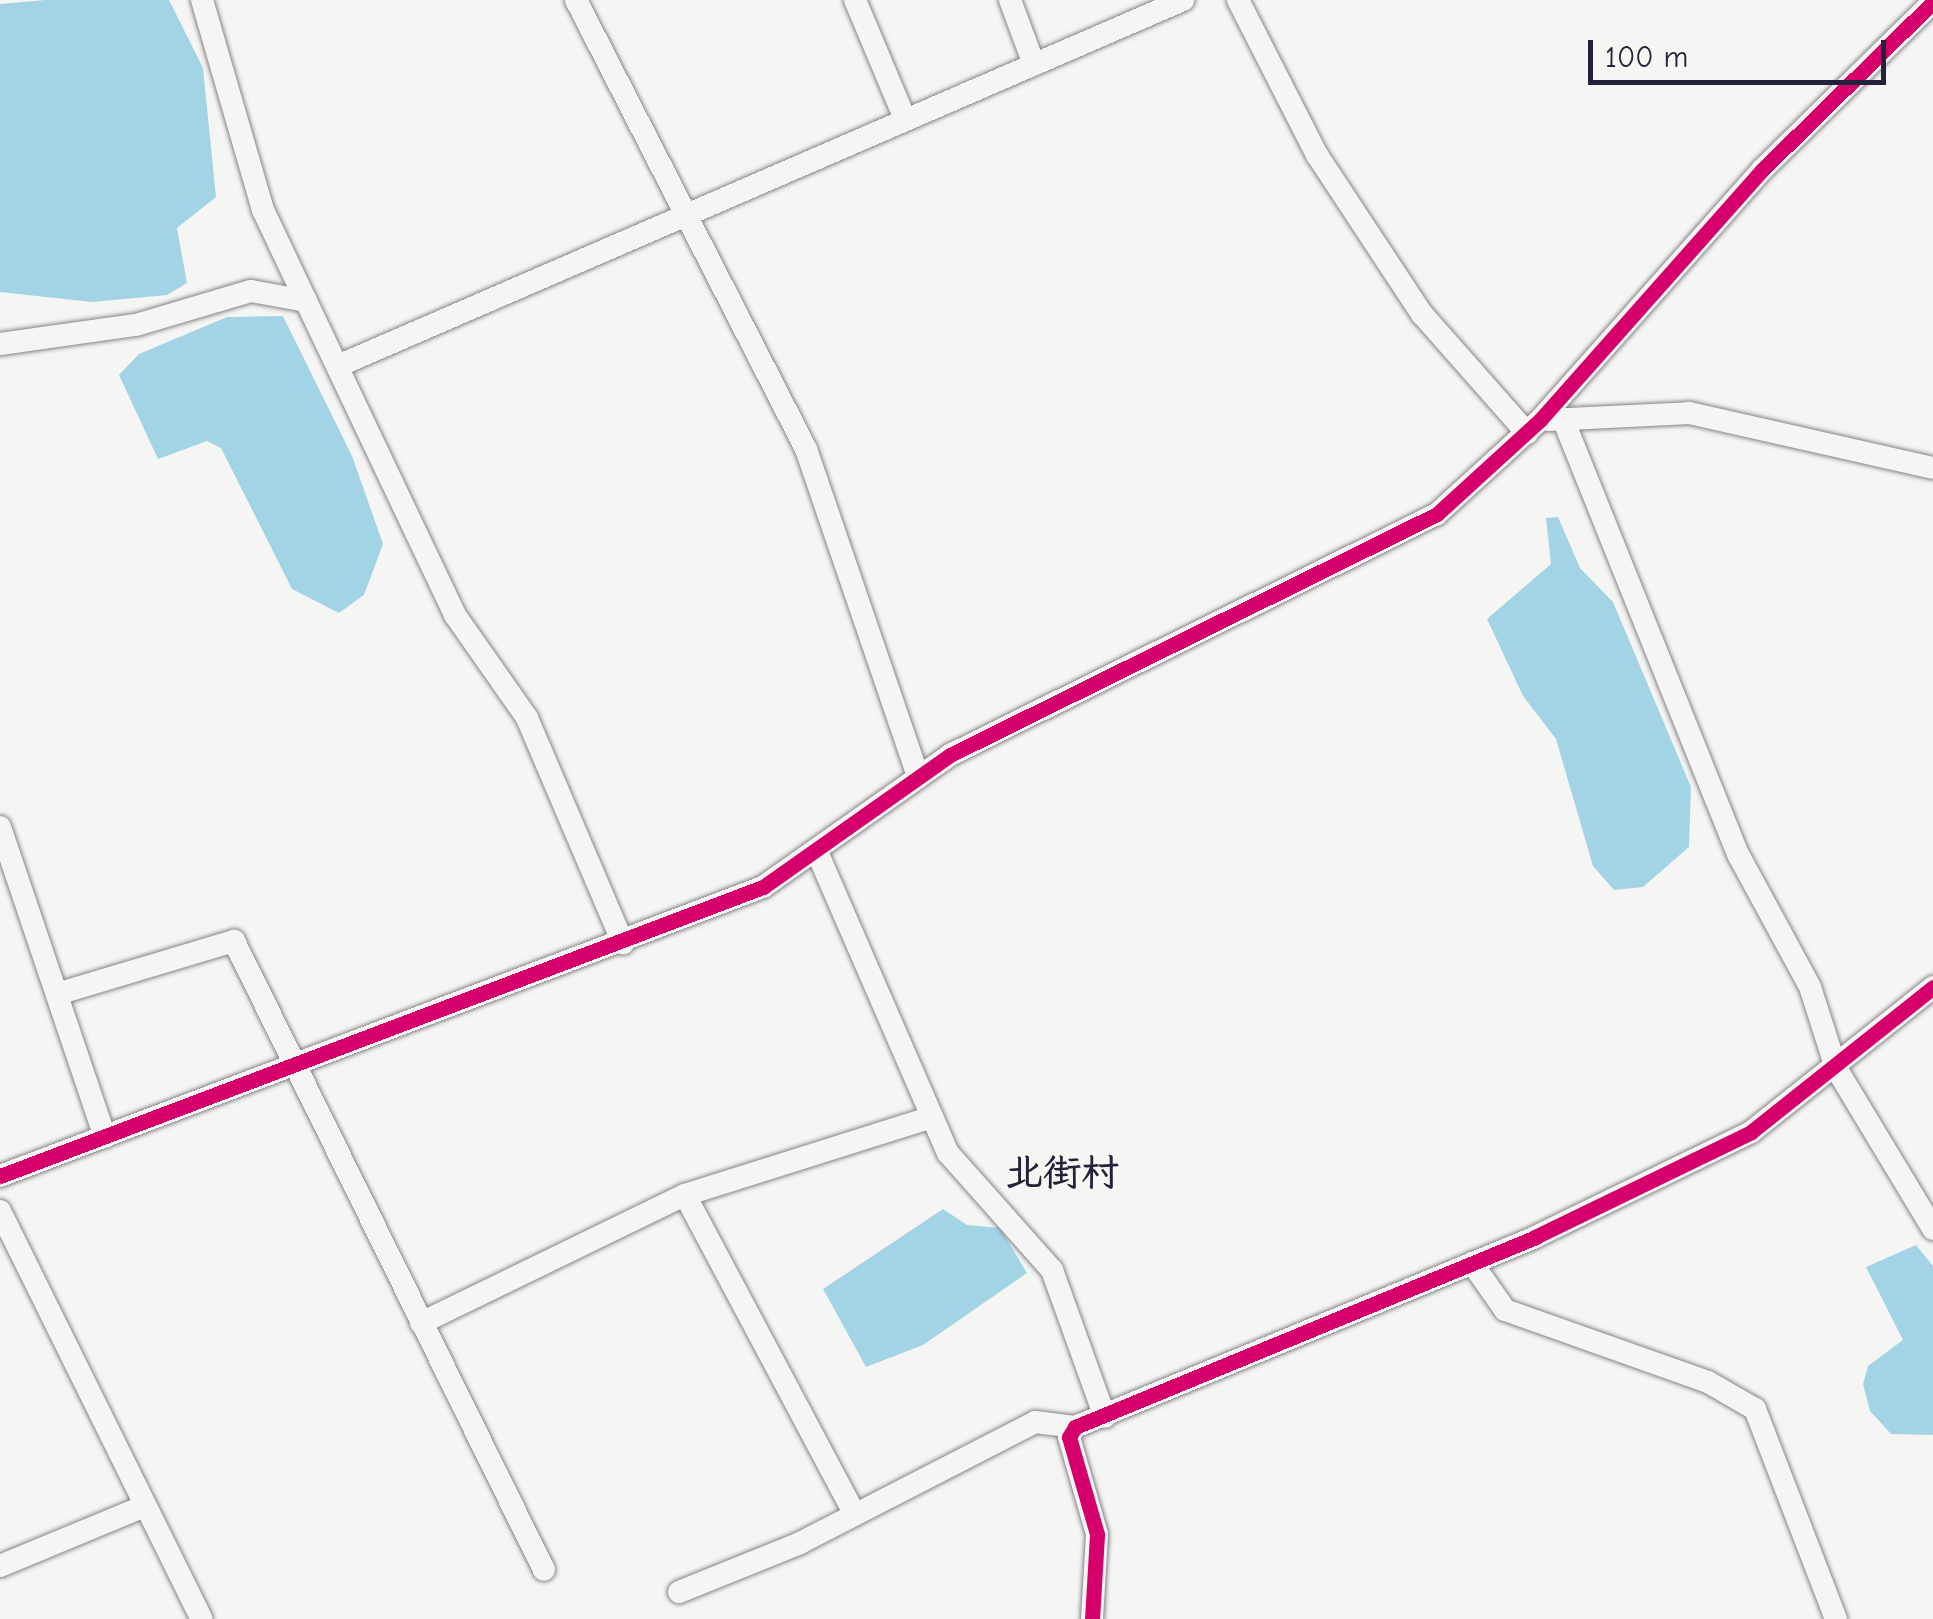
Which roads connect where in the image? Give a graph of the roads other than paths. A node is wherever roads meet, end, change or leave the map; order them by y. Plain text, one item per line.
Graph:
1 (202, 0) edge
2 (576, 0) edge
3 (854, 0) edge
4 (1010, 0) edge
5 (1183, 0) edge
6 (1238, 0) edge
7 (1933, 2) edge
8 (1032, 59) junction
9 (903, 114) junction
10 (688, 211) junction
11 (306, 301) junction
12 (0, 344) edge
13 (340, 366) junction
14 (1543, 424) junction
15 (1933, 468) edge
16 (917, 774) junction
17 (0, 827) edge
18 (817, 852) junction
19 (623, 943) junction
20 (1933, 986) edge
21 (57, 994) junction
22 (1836, 1068) junction
23 (290, 1070) junction
24 (932, 1117) junction
25 (105, 1136) junction
26 (0, 1176) edge
27 (686, 1195) junction
28 (0, 1211) edge
29 (1933, 1229) edge
30 (1472, 1263) junction
31 (421, 1322) junction
32 (1105, 1417) junction
33 (1075, 1427) junction
34 (145, 1506) junction
35 (855, 1515) junction
36 (0, 1566) edge
37 (544, 1570) dead end
38 (679, 1592) dead end
39 (202, 1619) edge
40 (1092, 1619) edge
41 (1836, 1619) edge

1 - 11 street
2 - 10 street
3 - 9 street
4 - 8 street
5 - 8 street
6 - 14 street
7 - 14 street
8 - 9 street
9 - 10 street
10 - 13 street
10 - 16 street
11 - 12 street
11 - 13 street
13 - 19 street
14 - 15 street
14 - 16 street
14 - 22 street
16 - 18 street
17 - 21 street
18 - 19 street
18 - 24 street
19 - 23 street
20 - 22 street
21 - 23 street
21 - 25 street
22 - 29 street
22 - 30 street
23 - 25 street
23 - 31 street
24 - 27 street
24 - 32 street
25 - 26 street
27 - 31 street
27 - 35 street
28 - 34 street
30 - 32 street
30 - 41 street
31 - 37 street
32 - 33 street
33 - 35 street
33 - 40 street
34 - 36 street
34 - 39 street
35 - 38 street

